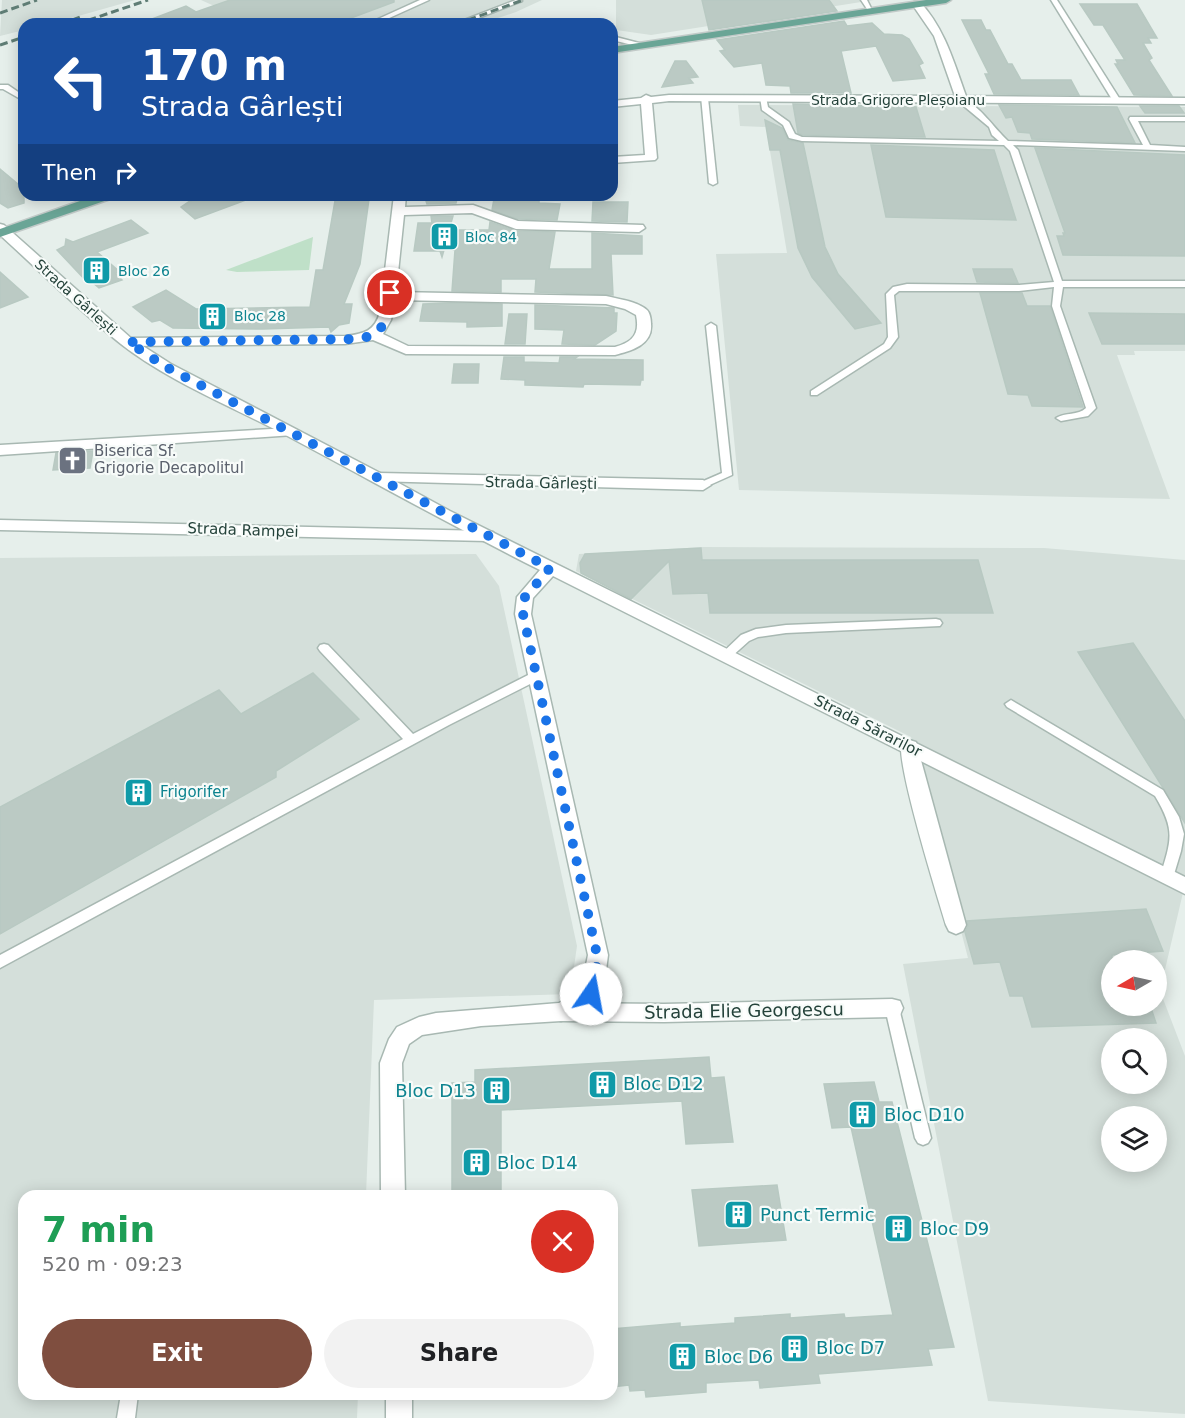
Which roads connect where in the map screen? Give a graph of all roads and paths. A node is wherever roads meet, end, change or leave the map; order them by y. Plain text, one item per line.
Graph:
1 (426, 0) edge
2 (864, 0) edge
3 (946, 0) edge
4 (1054, 0) edge
5 (519, 1) edge
6 (917, 4) junction
7 (871, 11) junction
8 (384, 18) edge
9 (473, 18) edge
10 (618, 39) edge
11 (641, 45) junction
12 (618, 49) edge
13 (0, 87) edge
14 (18, 95) edge
15 (646, 98) junction
16 (704, 98) junction
17 (764, 99) junction
18 (962, 100) junction
19 (1117, 101) junction
20 (1185, 102) edge
21 (618, 103) edge
22 (1185, 119) edge
23 (1007, 143) junction
24 (1148, 148) junction
25 (1185, 149) edge
26 (618, 160) edge
27 (713, 183) dead end
28 (91, 201) edge
29 (399, 201) edge
30 (475, 201) edge
31 (473, 209) junction
32 (398, 211) junction
33 (639, 228) dead end
34 (1, 231) edge
35 (1059, 284) junction
36 (1185, 284) edge
37 (390, 296) junction
38 (711, 326) dead end
39 (374, 335) junction
40 (128, 342) junction
41 (814, 393) dead end
42 (1061, 418) dead end
43 (289, 432) junction
44 (0, 450) edge
45 (379, 478) junction
46 (703, 486) joint
47 (0, 525) edge
48 (487, 536) junction
49 (550, 568) junction
50 (936, 623) dead end
51 (324, 648) dead end
52 (726, 655) junction
53 (536, 676) junction
54 (1011, 704) dead end
55 (412, 740) junction
56 (909, 747) junction
57 (1167, 878) junction
58 (1185, 886) edge
59 (956, 925) dead end
60 (0, 962) edge
61 (892, 1008) joint
62 (561, 1012) junction
63 (923, 1138) dead end
64 (393, 1190) edge
65 (129, 1400) edge
66 (399, 1400) edge
67 (126, 1418) edge
68 (399, 1418) edge

1 - 8 lane
2 - 7 lane
3 - 6 main road
4 - 19 lane
5 - 9 lane
6 - 7 main road
6 - 18 street
7 - 11 main road
10 - 11 lane
11 - 12 main road
13 - 14 lane
15 - 16 street, Strada Grigore Pleșoianu
15 - 21 street, Strada Grigore Pleșoianu
15 - 26 street
16 - 17 street, Strada Grigore Pleșoianu
16 - 27 lane
17 - 18 street, Strada Grigore Pleșoianu
17 - 23 lane
18 - 19 street, Strada Grigore Pleșoianu
18 - 23 lane
19 - 20 street, Strada Grigore Pleșoianu
22 - 24 lane
23 - 24 lane
23 - 35 lane
24 - 25 lane
28 - 34 main road
29 - 32 street
30 - 31 street
31 - 32 street
31 - 33 street
32 - 37 street
34 - 40 street, Strada Gârlești
35 - 36 lane
35 - 41 lane
35 - 42 lane
37 - 39 street
37 - 39 street
38 - 46 lane
39 - 40 street
40 - 43 street, Strada Gârlești
43 - 44 street
43 - 45 street, Strada Gârlești
45 - 46 street, Strada Gârlești
45 - 48 street, Strada Gârlești
47 - 48 street, Strada Rampei
48 - 49 street, Strada Gârlești
49 - 52 street, Strada Sărarilor
49 - 53 street
50 - 52 lane
51 - 55 lane
52 - 56 street, Strada Sărarilor
53 - 55 lane
53 - 62 street
54 - 57 lane
55 - 60 lane
56 - 57 street, Strada Sărarilor
56 - 59 street
57 - 58 street, Strada Sărarilor
61 - 62 street, Strada Elie Georgescu
61 - 63 lane
62 - 64 street, Strada Elie Georgescu
65 - 67 lane
66 - 68 street

